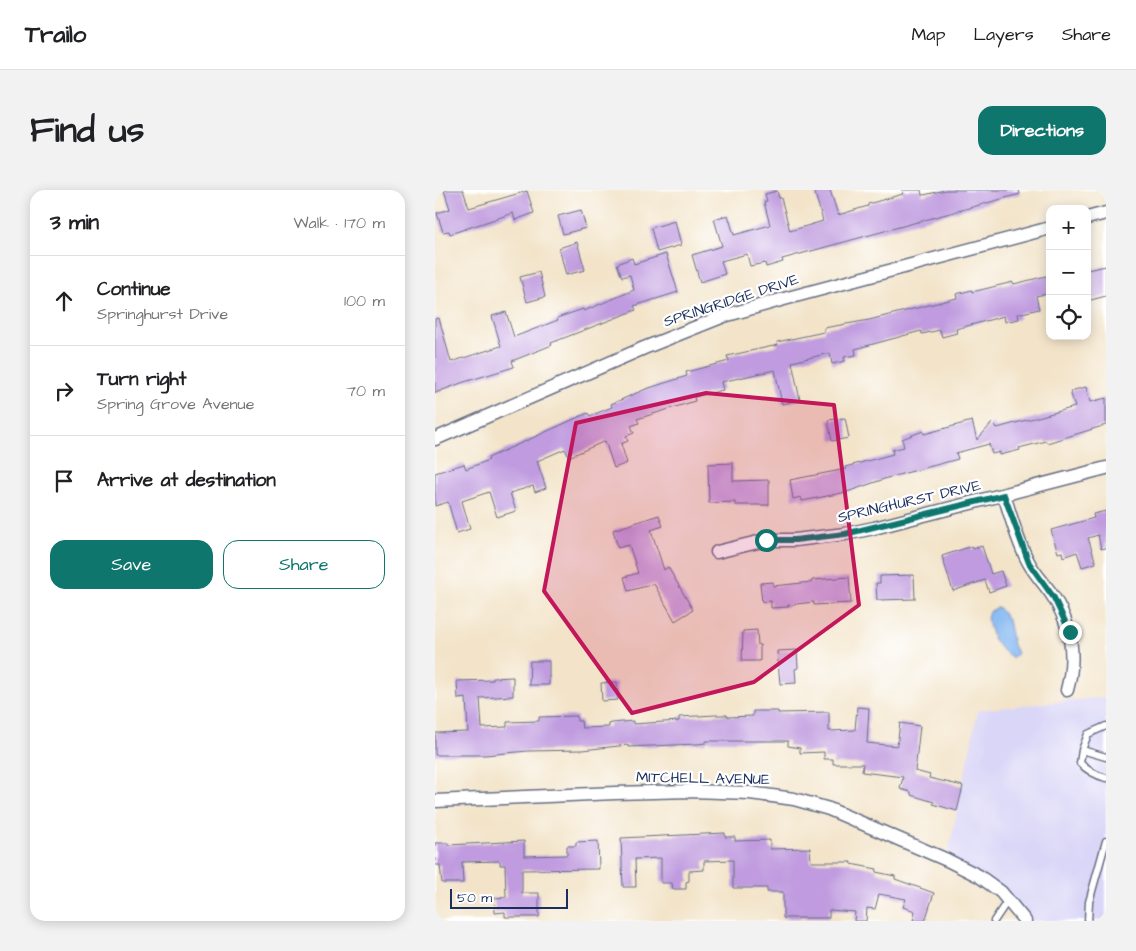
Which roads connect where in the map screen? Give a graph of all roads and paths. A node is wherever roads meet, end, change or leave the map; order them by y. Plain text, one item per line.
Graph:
1 (1106, 213) edge
2 (1091, 217) edge
3 (1046, 229) edge
4 (435, 439) edge
5 (1106, 468) edge
6 (1004, 495) junction
7 (717, 552) dead end
8 (1067, 690) dead end
9 (1106, 726) edge
10 (1082, 750) junction
11 (1106, 756) edge
12 (1106, 778) edge
13 (435, 801) edge
14 (1106, 841) edge
15 (1009, 900) junction
16 (994, 921) edge
17 (1025, 921) edge
18 (1088, 921) edge

1 - 2 street
3 - 4 street, SPRINGRIDGE DRIVE
5 - 6 street, SPRINGHURST DRIVE
6 - 7 street, SPRINGHURST DRIVE
6 - 8 street
9 - 10 lane
10 - 11 lane
10 - 12 lane
13 - 15 street, MITCHELL AVENUE
14 - 18 lane
15 - 16 lane
15 - 17 street, MITCHELL AVENUE

